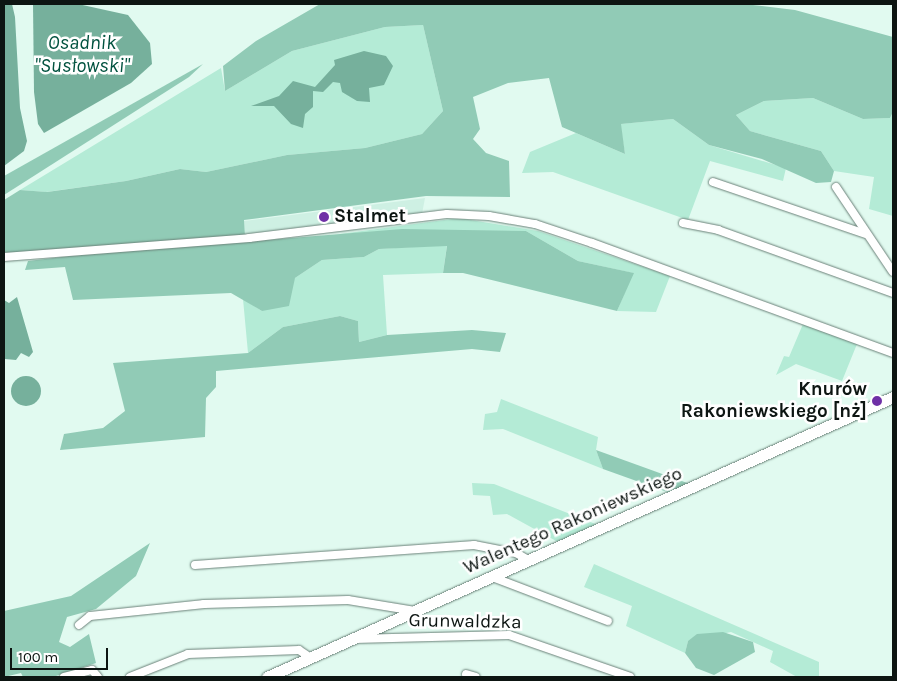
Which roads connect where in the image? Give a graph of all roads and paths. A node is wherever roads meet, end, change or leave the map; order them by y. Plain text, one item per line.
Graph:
1 (713, 182) dead end
2 (836, 187) dead end
3 (683, 223) dead end
4 (866, 234) junction
5 (4, 257) edge
6 (893, 272) edge
7 (893, 293) edge
8 (893, 353) edge
9 (893, 397) edge
10 (528, 560) junction
11 (195, 565) dead end
12 (492, 577) junction
13 (415, 610) junction
14 (608, 621) dead end
15 (79, 625) dead end
16 (352, 639) junction
17 (311, 658) junction
18 (466, 674) dead end
19 (64, 677) edge
20 (98, 677) edge
21 (130, 677) edge
22 (267, 677) edge
23 (476, 677) edge
24 (630, 677) edge

1 - 4 street
2 - 4 street
3 - 7 street
4 - 6 street
5 - 8 street
9 - 10 street, Walentego Rakoniewskiego
10 - 11 street
10 - 12 street, Walentego Rakoniewskiego
12 - 13 street, Walentego Rakoniewskiego
12 - 14 street
13 - 15 street
13 - 16 street, Walentego Rakoniewskiego
16 - 17 street, Walentego Rakoniewskiego
16 - 24 street, Grunwaldzka
17 - 21 street
17 - 22 street, Walentego Rakoniewskiego
18 - 23 street
19 - 20 street

